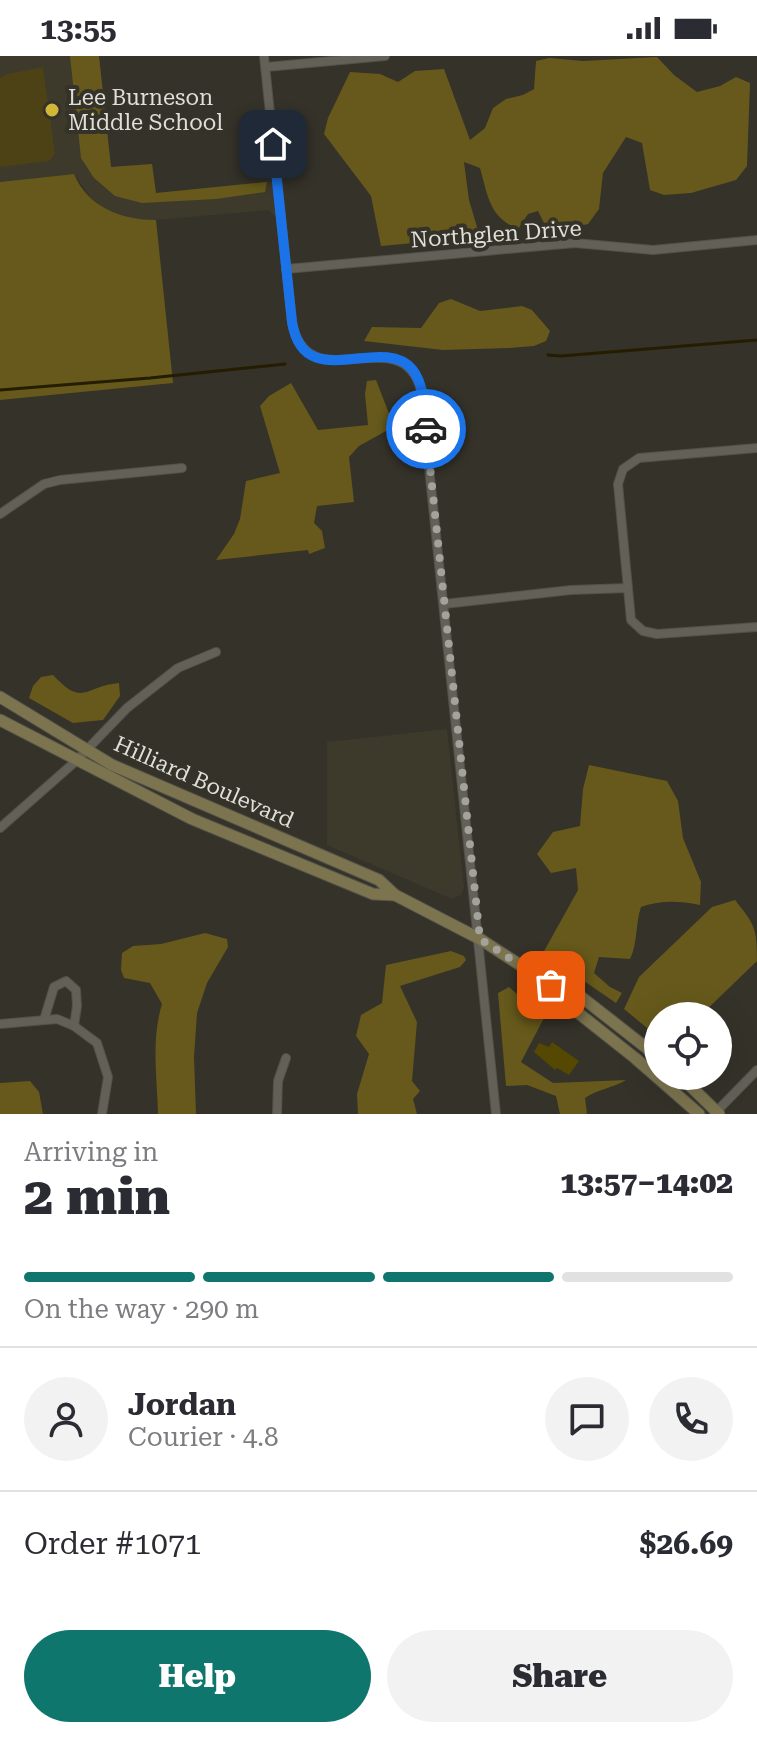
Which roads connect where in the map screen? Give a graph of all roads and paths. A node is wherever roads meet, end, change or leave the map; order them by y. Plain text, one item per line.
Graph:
1 (264, 56) edge
2 (385, 56) edge
3 (266, 67) junction
4 (757, 240) edge
5 (286, 269) junction
6 (757, 448) edge
7 (182, 468) dead end
8 (0, 514) edge
9 (628, 588) junction
10 (444, 604) junction
11 (757, 627) edge
12 (216, 652) dead end
13 (0, 697) edge
14 (0, 720) edge
15 (80, 757) junction
16 (0, 828) edge
17 (395, 895) junction
18 (480, 939) junction
19 (551, 985) junction
20 (44, 1020) junction
21 (0, 1024) edge
22 (74, 1026) junction
23 (644, 1046) edge
24 (286, 1058) dead end
25 (757, 1070) edge
26 (694, 1090) edge
27 (716, 1113) edge
28 (102, 1114) edge
29 (277, 1114) edge
30 (496, 1114) edge
31 (699, 1114) edge

1 - 3 street
2 - 3 street
3 - 5 street
4 - 5 street, Northglen Drive
5 - 10 street
6 - 9 street
7 - 8 street
9 - 10 street
9 - 11 street
10 - 18 street
12 - 15 street
13 - 15 main road, Hilliard Boulevard
14 - 15 main road, Hilliard Boulevard
15 - 16 street
15 - 17 main road, Hilliard Boulevard
15 - 17 main road, Hilliard Boulevard
17 - 18 main road, Hilliard Boulevard
18 - 19 main road, Hilliard Boulevard
18 - 30 street
19 - 23 main road, Hilliard Boulevard
19 - 31 main road, Hilliard Boulevard
20 - 21 street
20 - 22 street
20 - 22 street
22 - 28 street
24 - 29 street
25 - 27 street
26 - 27 main road

